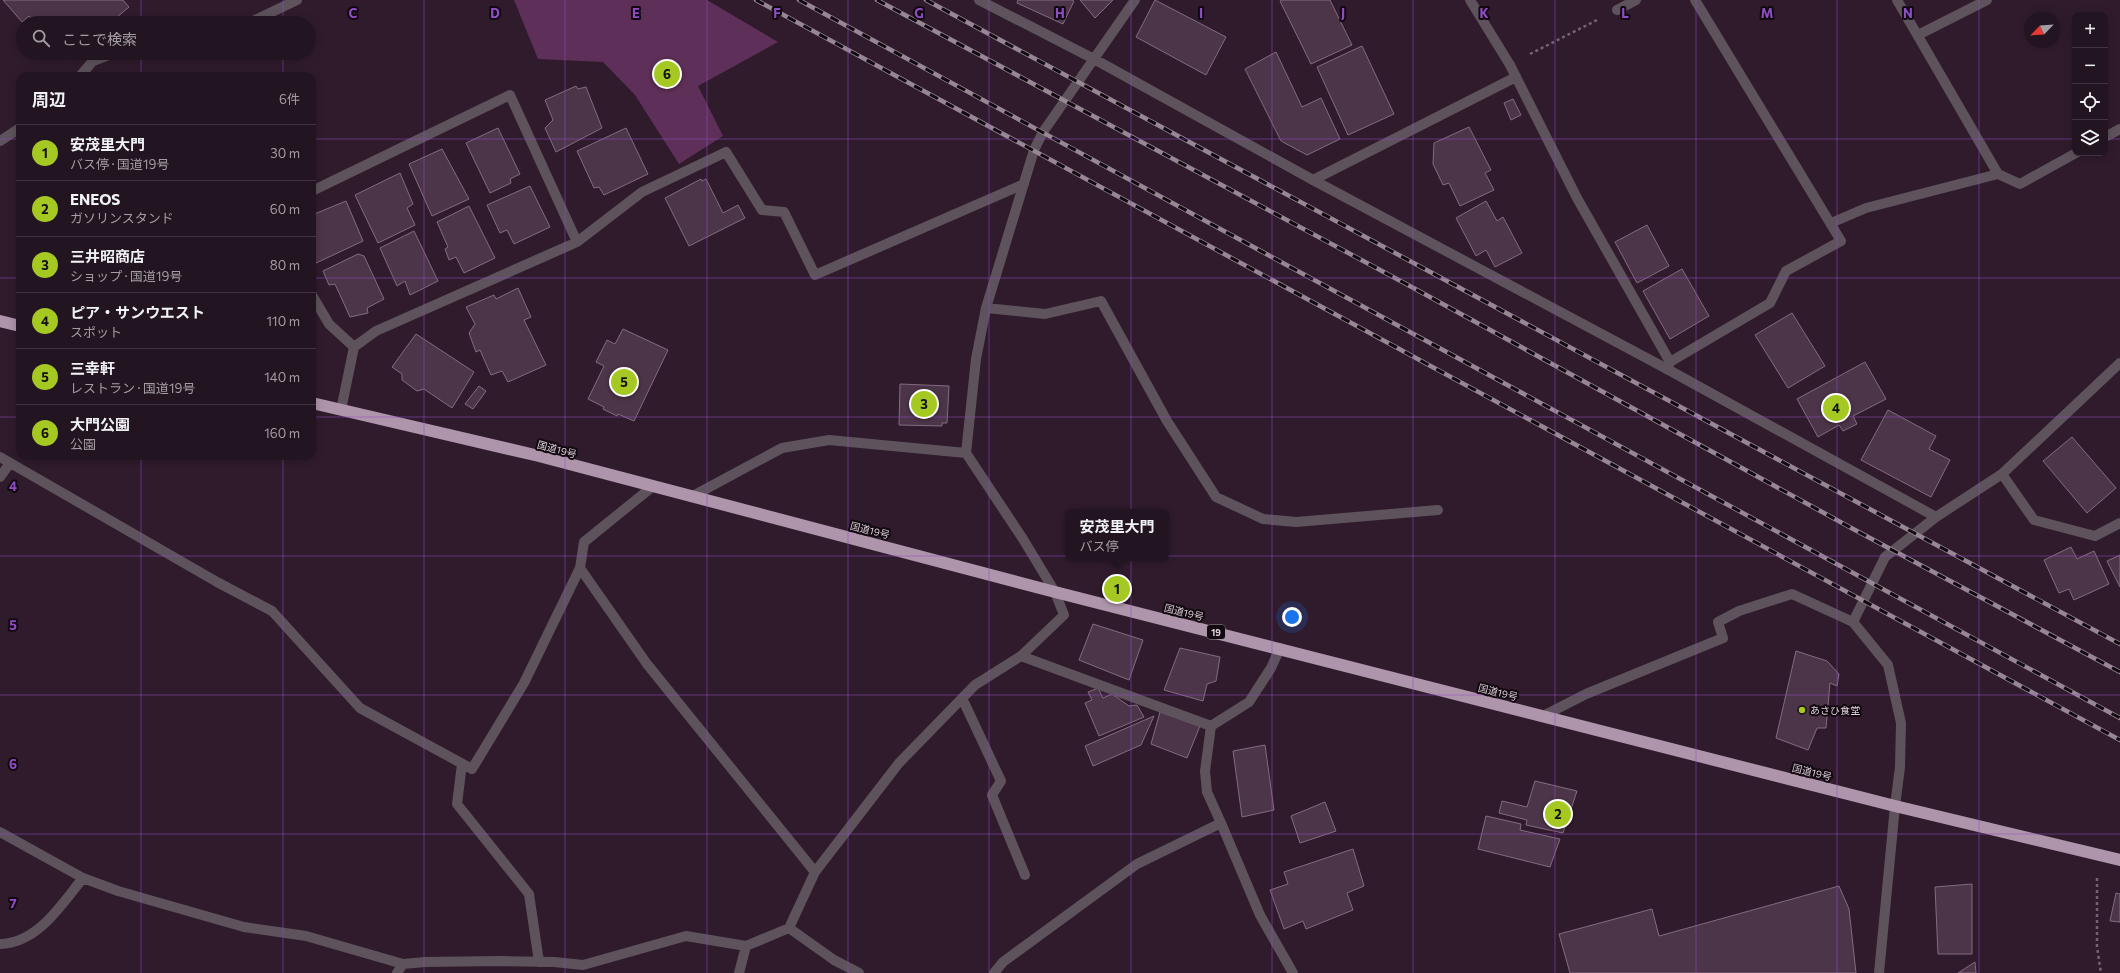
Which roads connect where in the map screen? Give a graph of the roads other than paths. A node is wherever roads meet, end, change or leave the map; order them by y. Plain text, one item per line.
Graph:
1 (297, 0) edge
2 (979, 0) edge
3 (1135, 0) edge
4 (1470, 0) edge
5 (1636, 0) edge
6 (1695, 0) edge
7 (1897, 0) edge
8 (1987, 0) edge
9 (1617, 10) road end
10 (264, 16) edge
11 (1918, 35) junction
12 (1094, 59) junction
13 (96, 60) edge
14 (83, 72) edge
15 (1516, 77) junction
16 (2120, 128) edge
17 (16, 131) edge
18 (2108, 135) edge
19 (0, 141) edge
20 (2072, 155) edge
21 (1998, 174) junction
22 (1313, 180) junction
23 (1024, 184) junction
24 (316, 189) edge
25 (1830, 223) junction
26 (577, 242) junction
27 (316, 302) edge
28 (986, 308) junction
29 (0, 321) edge
30 (16, 325) edge
31 (354, 347) junction
32 (2120, 363) edge
33 (1669, 366) junction
34 (316, 404) edge
35 (341, 410) junction
36 (966, 453) junction
37 (0, 457) edge
38 (10, 463) junction
39 (2002, 474) junction
40 (0, 477) edge
41 (652, 487) junction
42 (690, 497) junction
43 (1438, 510) dead end
44 (1936, 517) junction
45 (2120, 523) edge
46 (580, 568) junction
47 (1055, 592) junction
48 (1853, 622) junction
49 (1280, 648) junction
50 (1021, 656) junction
51 (962, 698) junction
52 (1543, 716) junction
53 (1211, 726) junction
54 (462, 764) junction
55 (1895, 806) junction
56 (1221, 823) junction
57 (0, 832) edge
58 (2120, 860) edge
59 (815, 872) junction
60 (1025, 875) dead end
61 (83, 878) junction
62 (789, 928) junction
63 (0, 944) edge
64 (746, 946) junction
65 (539, 962) junction
66 (403, 964) junction
67 (397, 973) edge
68 (739, 973) edge
69 (859, 973) edge
70 (994, 973) edge
71 (1293, 973) edge
72 (1879, 973) edge

1 - 10 street
2 - 12 street
3 - 12 street
4 - 15 street
5 - 9 street
6 - 25 street
7 - 11 street
8 - 11 street
11 - 21 street
12 - 22 street
12 - 23 street
13 - 14 street
15 - 22 street
15 - 33 street
16 - 18 street
17 - 19 street
20 - 21 street
21 - 25 street
22 - 33 street
23 - 26 street
23 - 28 street
24 - 26 street
25 - 33 street
26 - 31 street
27 - 31 street
28 - 36 street
28 - 43 street
29 - 30 highway
31 - 35 street
32 - 39 street
33 - 44 street
34 - 35 highway, 国道19号 / 19
35 - 41 highway, 国道19号 / 19
36 - 42 street
36 - 47 street
37 - 38 street
38 - 40 street
38 - 54 street
39 - 44 street
39 - 45 street
41 - 42 highway, 国道19号 / 19
41 - 46 street
42 - 47 highway, 国道19号 / 19
44 - 48 street
46 - 54 street
46 - 59 street
47 - 49 highway, 国道19号 / 19
47 - 50 street
48 - 52 street
48 - 55 street
49 - 52 highway, 国道19号 / 19
49 - 53 street
50 - 51 street
50 - 53 street
51 - 59 street
51 - 60 street
52 - 55 highway, 国道19号 / 19
53 - 56 street
54 - 65 street
55 - 58 highway, 国道19号 / 19
55 - 72 street
56 - 70 street
56 - 71 street
57 - 61 street
59 - 62 street
61 - 63 street
61 - 66 street
62 - 64 street
62 - 69 street
64 - 65 street
64 - 68 street
65 - 66 street
66 - 67 street

